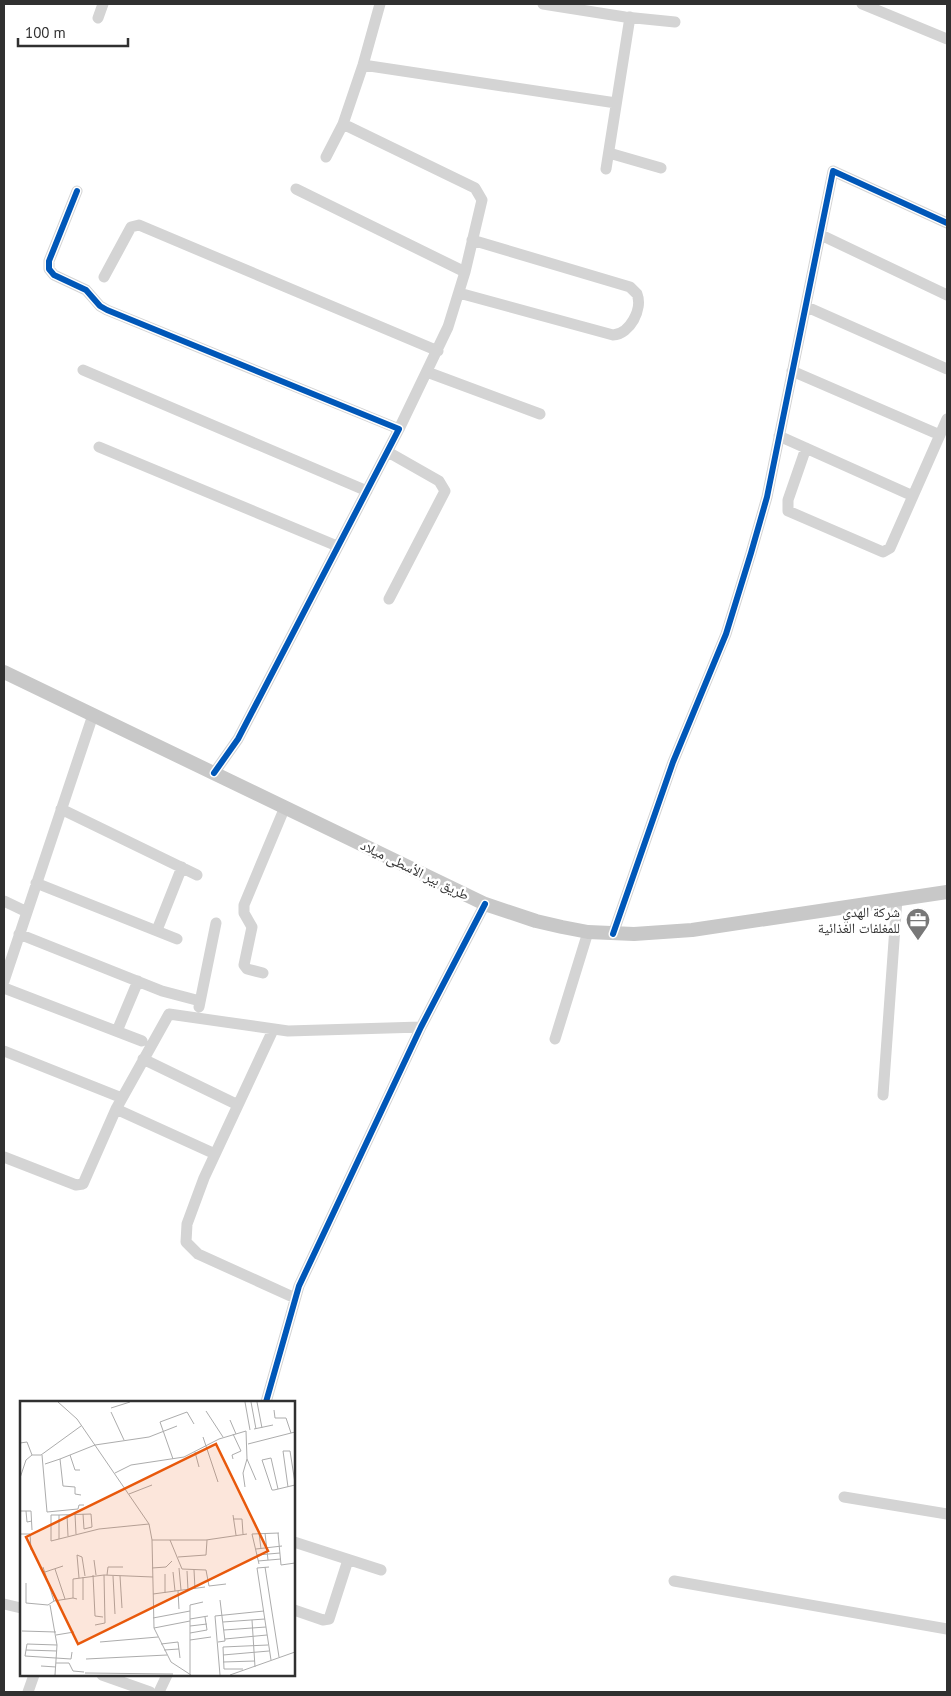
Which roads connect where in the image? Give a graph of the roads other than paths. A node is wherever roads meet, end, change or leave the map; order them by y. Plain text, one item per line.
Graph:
1 (103, 4) edge
2 (380, 4) edge
3 (543, 4) edge
4 (862, 4) edge
5 (630, 17) junction
6 (98, 18) dead end
7 (674, 22) dead end
8 (947, 39) edge
9 (363, 66) junction
10 (616, 104) junction
11 (344, 124) junction
12 (609, 153) junction
13 (326, 157) dead end
14 (661, 168) dead end
15 (606, 169) dead end
16 (296, 189) dead end
17 (78, 191) dead end
18 (947, 223) edge
19 (820, 235) junction
20 (472, 240) junction
21 (465, 272) junction
22 (104, 277) dead end
23 (459, 293) junction
24 (947, 295) edge
25 (807, 307) junction
26 (438, 351) junction
27 (947, 369) edge
28 (83, 370) dead end
29 (792, 371) junction
30 (427, 372) junction
31 (540, 414) dead end
32 (947, 419) edge
33 (399, 429) junction
34 (779, 436) junction
35 (940, 436) junction
36 (99, 447) dead end
37 (806, 448) junction
38 (388, 452) junction
39 (367, 491) junction
40 (914, 496) junction
41 (337, 546) junction
42 (388, 599) dead end
43 (4, 672) edge
44 (93, 714) junction
45 (214, 773) junction
46 (285, 807) junction
47 (61, 809) junction
48 (182, 868) junction
49 (197, 875) dead end
50 (36, 883) junction
51 (947, 892) edge
52 (897, 899) junction
53 (4, 901) edge
54 (485, 904) junction
55 (27, 912) junction
56 (216, 923) dead end
57 (157, 930) junction
58 (588, 932) junction
59 (19, 934) junction
60 (613, 934) junction
61 (177, 939) dead end
62 (6, 965) edge
63 (263, 973) dead end
64 (4, 980) edge
65 (138, 981) junction
66 (4, 988) edge
67 (421, 1028) junction
68 (273, 1030) junction
69 (117, 1032) junction
70 (555, 1039) dead end
71 (142, 1041) dead end
72 (4, 1052) edge
73 (142, 1059) junction
74 (883, 1095) dead end
75 (122, 1098) junction
76 (238, 1105) junction
77 (116, 1109) junction
78 (215, 1154) junction
79 (4, 1157) edge
80 (295, 1298) junction
81 (266, 1401) edge
82 (844, 1497) dead end
83 (947, 1514) edge
84 (295, 1542) edge
85 (348, 1560) junction
86 (381, 1570) dead end
87 (674, 1581) dead end
88 (5, 1607) edge
89 (20, 1608) edge
90 (295, 1610) edge
91 (947, 1629) edge
92 (34, 1676) edge
93 (105, 1676) edge
94 (167, 1676) edge
95 (28, 1692) edge
96 (150, 1692) edge
97 (159, 1692) edge

1 - 6 street
2 - 9 street
3 - 5 street
4 - 8 street
5 - 7 street
5 - 10 street
9 - 10 street
9 - 11 street
10 - 12 street
11 - 13 street
11 - 20 street
12 - 14 street
12 - 15 street
16 - 21 street
17 - 33 street
18 - 19 street
19 - 24 street
19 - 25 street
20 - 21 street
20 - 23 street
21 - 23 street
22 - 26 street
23 - 26 street
25 - 27 street
25 - 29 street
26 - 30 street
28 - 39 street
29 - 34 street
29 - 35 street
30 - 31 street
30 - 33 street
32 - 35 street
33 - 38 street
34 - 37 street
34 - 60 street
35 - 40 street
36 - 41 street
37 - 40 street
37 - 40 street
38 - 39 street
38 - 42 street
39 - 41 street
41 - 45 street
43 - 44 main road, طريق بير الأسطى ميلاد
44 - 45 main road, طريق بير الأسطى ميلاد
44 - 47 street
45 - 46 main road, طريق بير الأسطى ميلاد
46 - 54 main road, طريق بير الأسطى ميلاد
46 - 63 street
47 - 48 street
47 - 50 street
48 - 49 street
48 - 57 street
50 - 55 street
50 - 57 street
51 - 52 main road, طريق بير الأسطى ميلاد
52 - 60 main road, طريق بير الأسطى ميلاد
52 - 74 street
53 - 55 street
54 - 58 main road, طريق بير الأسطى ميلاد
54 - 67 street
55 - 59 street
56 - 65 street
57 - 61 street
58 - 60 main road, طريق بير الأسطى ميلاد
58 - 70 street
59 - 62 street
59 - 65 street
62 - 64 street
65 - 69 street
66 - 69 street
67 - 68 street
67 - 80 street
68 - 73 street
68 - 76 street
69 - 71 street
72 - 75 street
73 - 75 street
73 - 76 street
75 - 77 street
76 - 78 street
77 - 78 street
77 - 79 street
78 - 80 street
80 - 81 street
82 - 83 street
84 - 85 street
85 - 86 street
85 - 90 street
87 - 91 street
88 - 89 street
92 - 95 street
93 - 96 street
94 - 97 street

